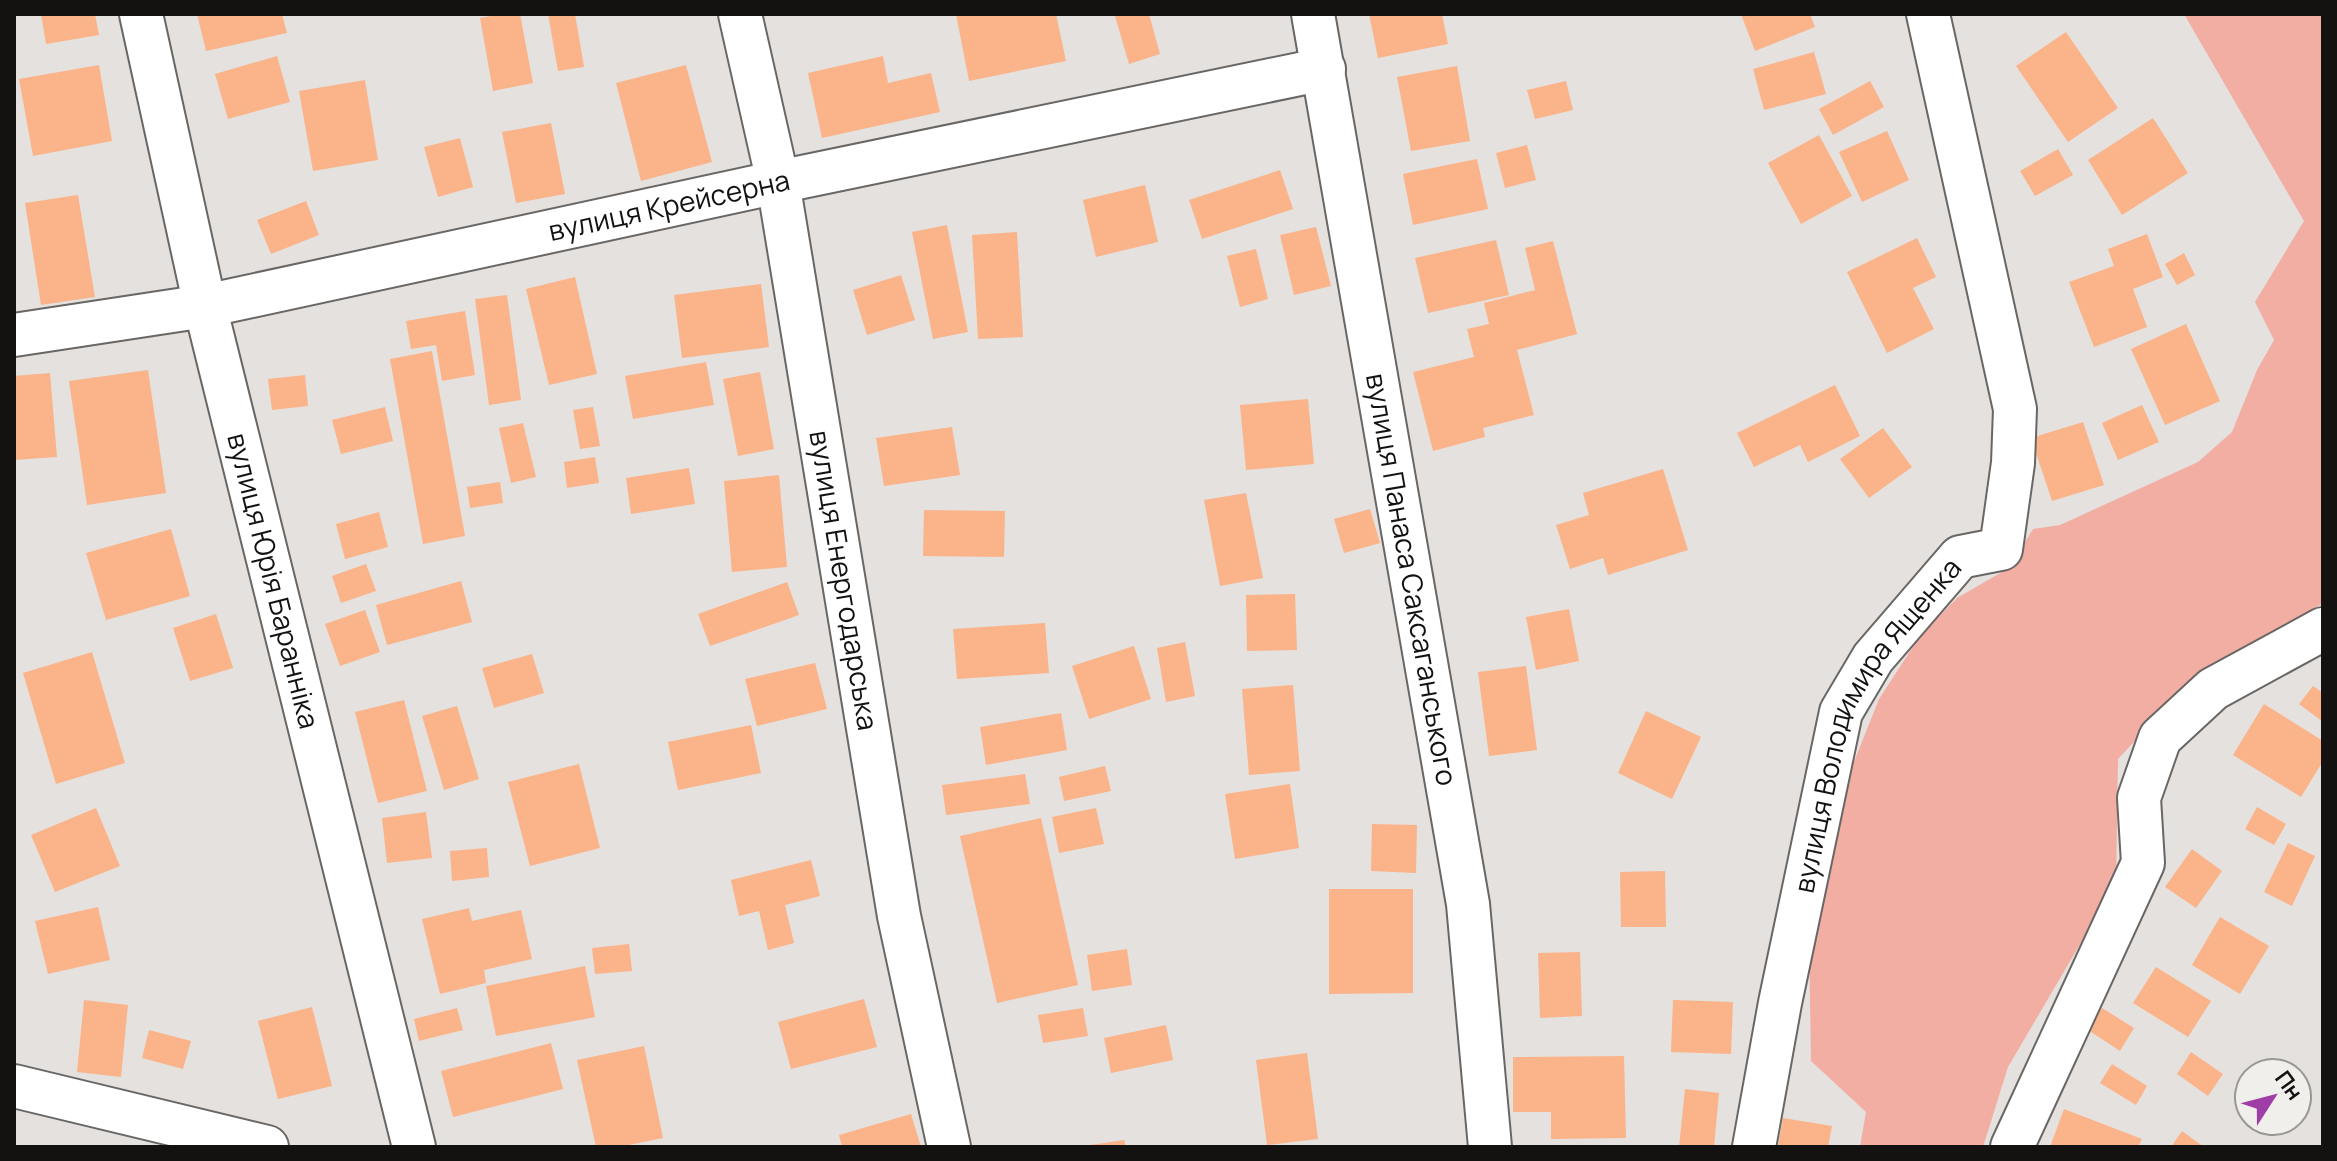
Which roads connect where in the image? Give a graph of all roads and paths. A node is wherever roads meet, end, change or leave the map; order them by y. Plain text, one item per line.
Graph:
1 (141, 14) edge
2 (740, 14) edge
3 (1313, 14) edge
4 (1928, 14) edge
5 (1324, 69) junction
6 (778, 182) junction
7 (205, 306) junction
8 (14, 335) edge
9 (2323, 629) edge
10 (14, 1086) edge
11 (267, 1147) edge
12 (414, 1147) edge
13 (949, 1147) edge
14 (1490, 1147) edge
15 (1754, 1147) edge
16 (2012, 1147) edge

1 - 7 street, вулиця Юрія Баранніка
2 - 6 street, вулиця Енергодарська
3 - 5 street, вулиця Панаса Саксаганського
4 - 15 street, вулиця Володимира Ященка
5 - 6 street, вулиця Крейсерна
5 - 14 street, вулиця Панаса Саксаганського
6 - 7 street, вулиця Крейсерна
6 - 13 street, вулиця Енергодарська
7 - 8 street, вулиця Крейсерна
7 - 12 street, вулиця Юрія Баранніка
9 - 16 street
10 - 11 street

